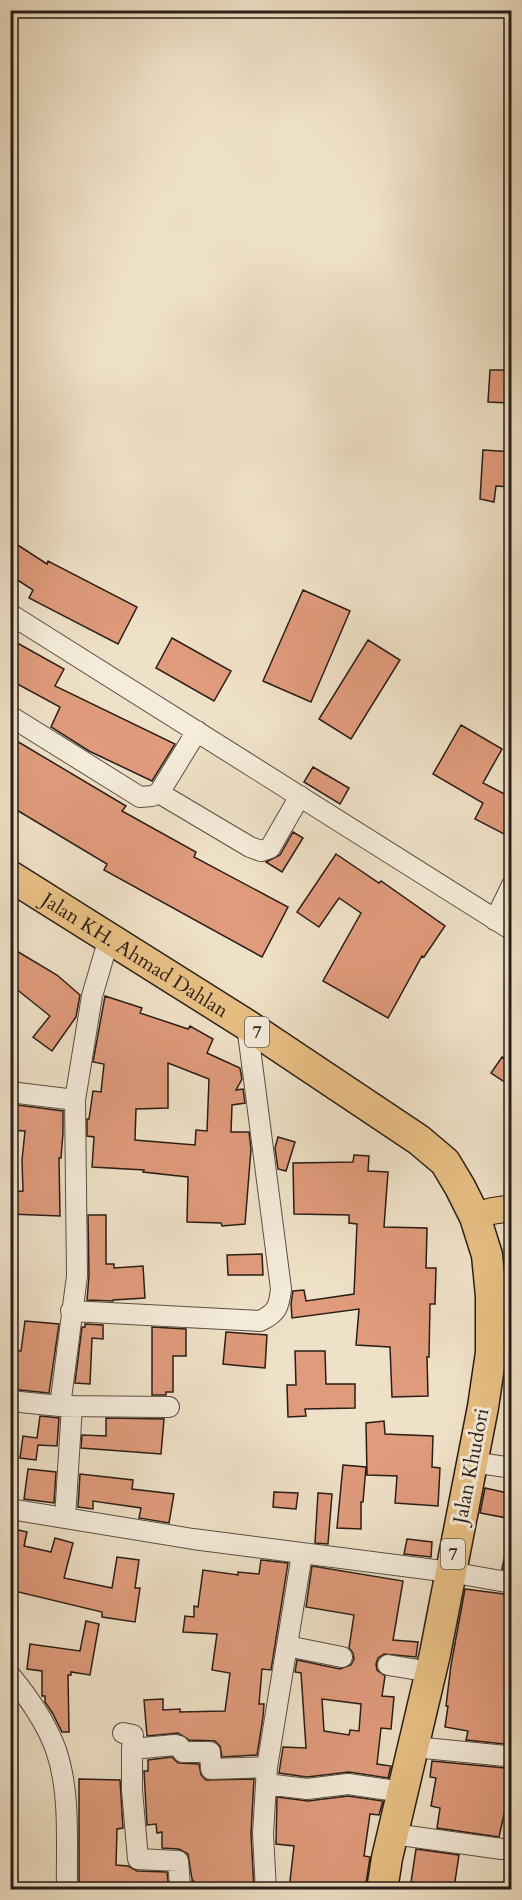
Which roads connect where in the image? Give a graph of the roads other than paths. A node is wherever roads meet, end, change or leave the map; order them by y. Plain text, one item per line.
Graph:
1 (10, 615) edge
2 (10, 716) edge
3 (197, 731) junction
4 (159, 793) junction
5 (300, 796) junction
6 (10, 876) edge
7 (512, 885) edge
8 (495, 920) junction
9 (512, 930) edge
10 (109, 938) junction
11 (247, 1025) junction
12 (10, 1092) edge
13 (75, 1100) junction
14 (512, 1208) edge
15 (475, 1217) junction
16 (72, 1311) junction
17 (10, 1401) edge
18 (66, 1406) junction
19 (169, 1407) dead end
20 (472, 1462) junction
21 (512, 1468) edge
22 (10, 1509) edge
23 (65, 1518) junction
24 (302, 1554) junction
25 (450, 1572) junction
26 (512, 1583) edge
27 (287, 1646) junction
28 (342, 1657) dead end
29 (388, 1665) dead end
30 (431, 1672) junction
31 (10, 1675) edge
32 (414, 1747) junction
33 (512, 1754) edge
34 (267, 1775) junction
35 (403, 1792) junction
36 (393, 1834) junction
37 (502, 1849) dead end
38 (66, 1890) edge
39 (186, 1890) edge
40 (266, 1890) edge
41 (382, 1890) edge

1 - 3 street
2 - 4 street
3 - 4 street
3 - 5 street
4 - 5 street
5 - 8 street
6 - 10 highway, Jalan KH. Ahmad Dahlan / 7
7 - 8 street
8 - 9 street
10 - 11 highway, Jalan KH. Ahmad Dahlan / 7
10 - 13 street
11 - 15 highway, Jalan KH. Ahmad Dahlan / 7
11 - 16 street
12 - 13 street
13 - 16 street
14 - 15 main road
15 - 20 highway, Jalan Khudori / 7
16 - 18 street
17 - 18 street
18 - 19 street
18 - 23 street
20 - 21 street
20 - 25 highway, Jalan Khudori / 7
22 - 23 street
23 - 24 street
24 - 25 street
24 - 27 street
25 - 26 street
25 - 30 highway, Jalan Khudori / 7
27 - 28 street
27 - 34 street
29 - 30 street
30 - 32 highway, Jalan Khudori / 7
31 - 38 street
32 - 33 street
32 - 35 highway, Jalan Khudori / 7
34 - 35 street
34 - 39 street
34 - 40 street
35 - 36 highway, Jalan Khudori / 7
36 - 37 street
36 - 41 highway, Jalan Khudori / 7

